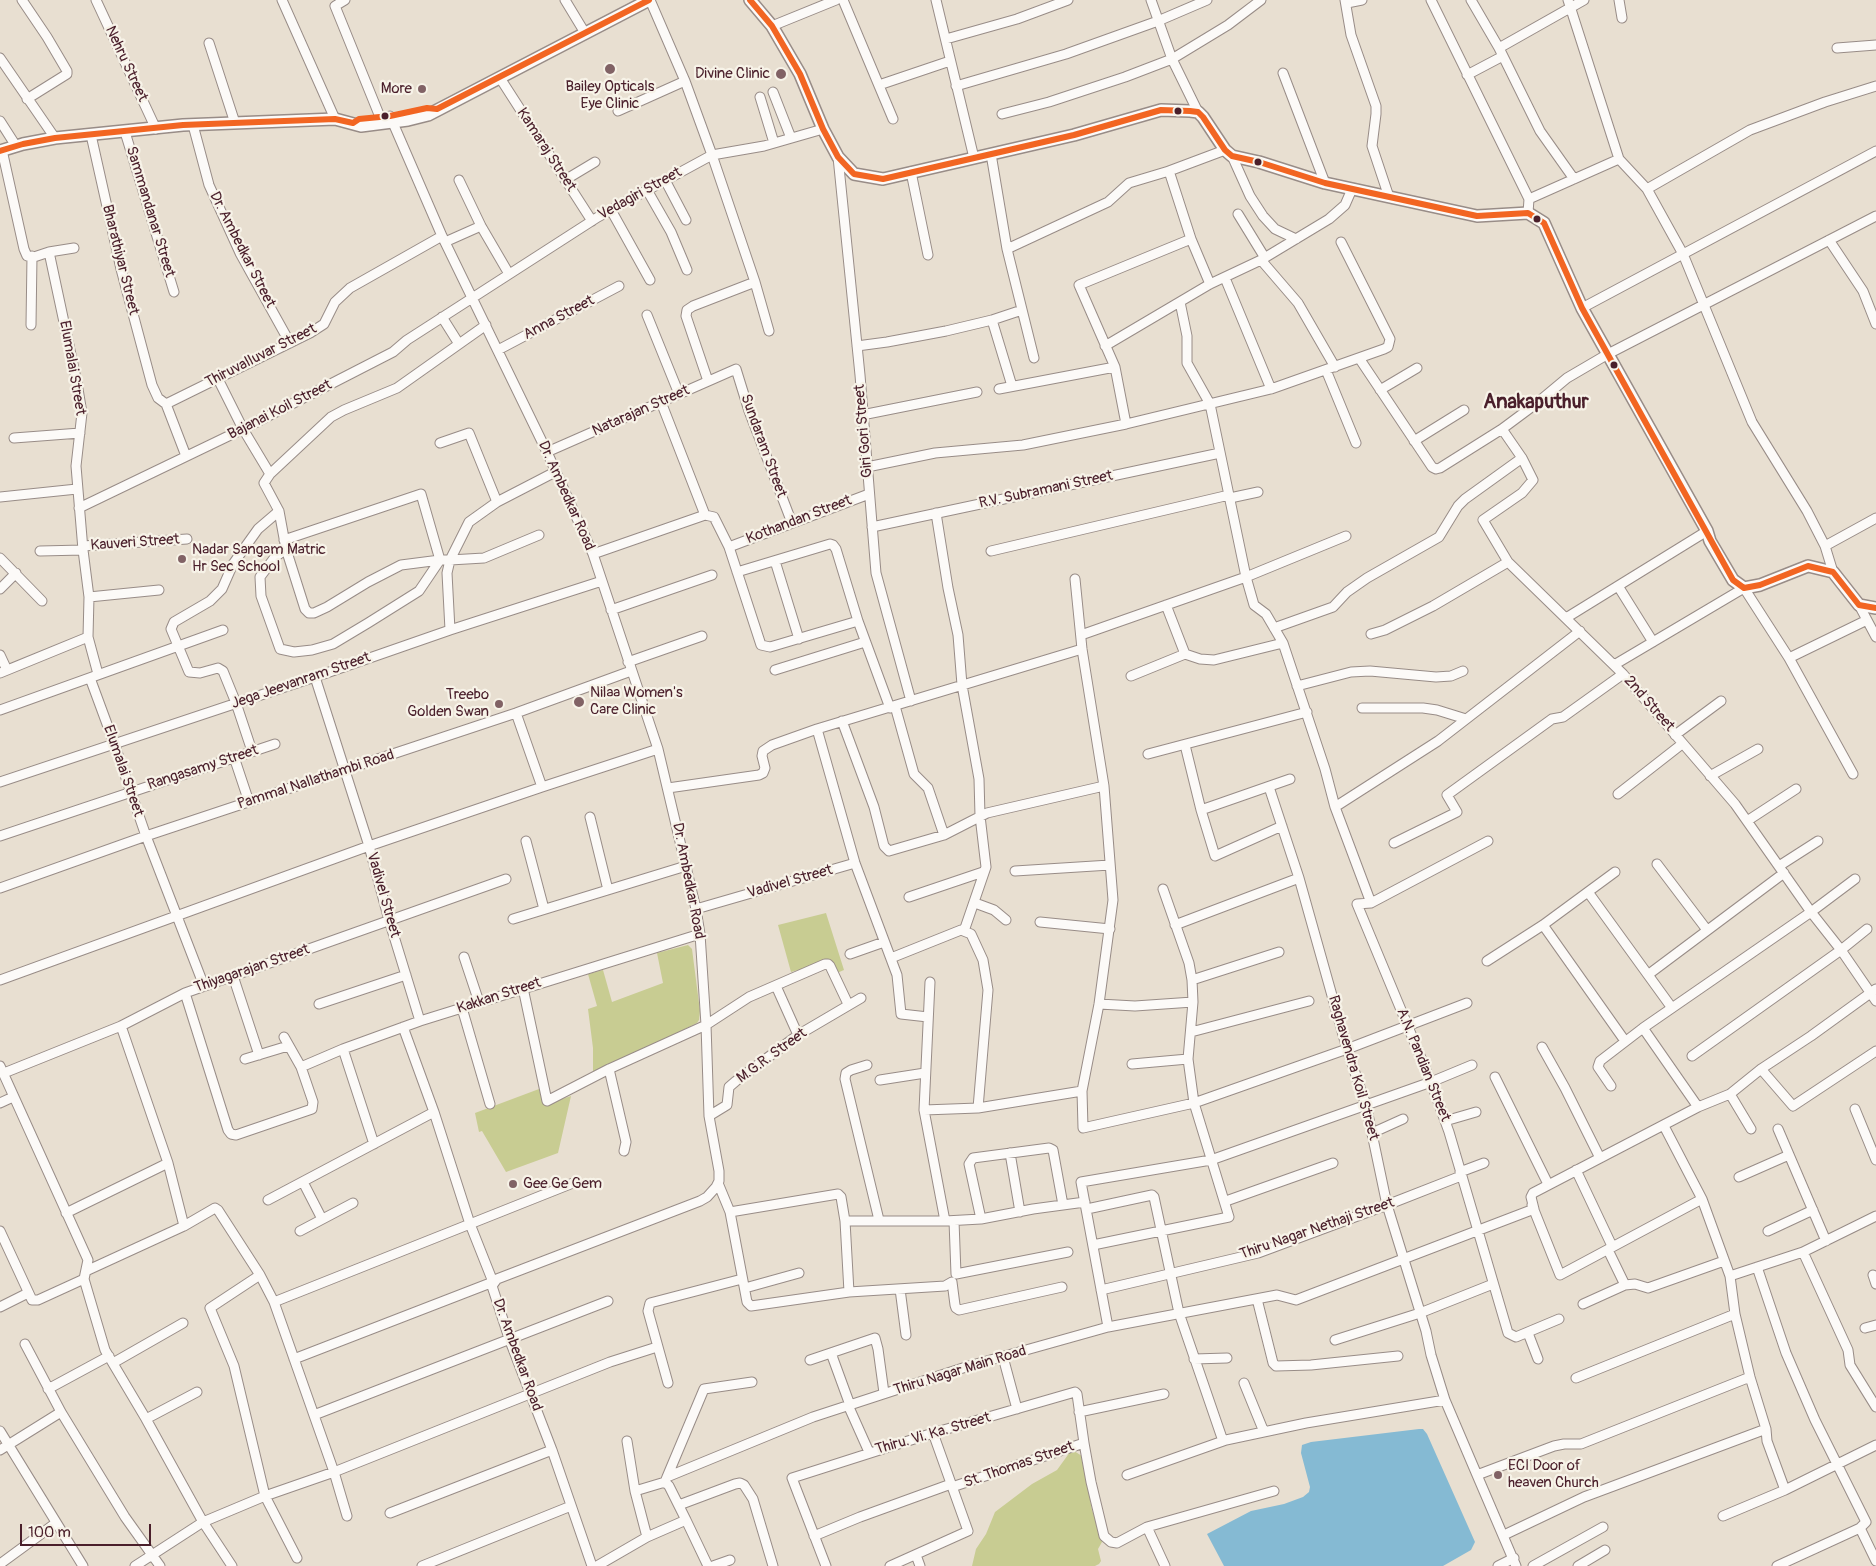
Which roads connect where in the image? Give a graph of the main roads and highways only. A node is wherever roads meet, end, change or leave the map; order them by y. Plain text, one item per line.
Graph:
1 (649, 0) edge
2 (750, 0) edge
3 (1, 151) edge
4 (1876, 608) edge

1 - 3 main road
2 - 4 main road

